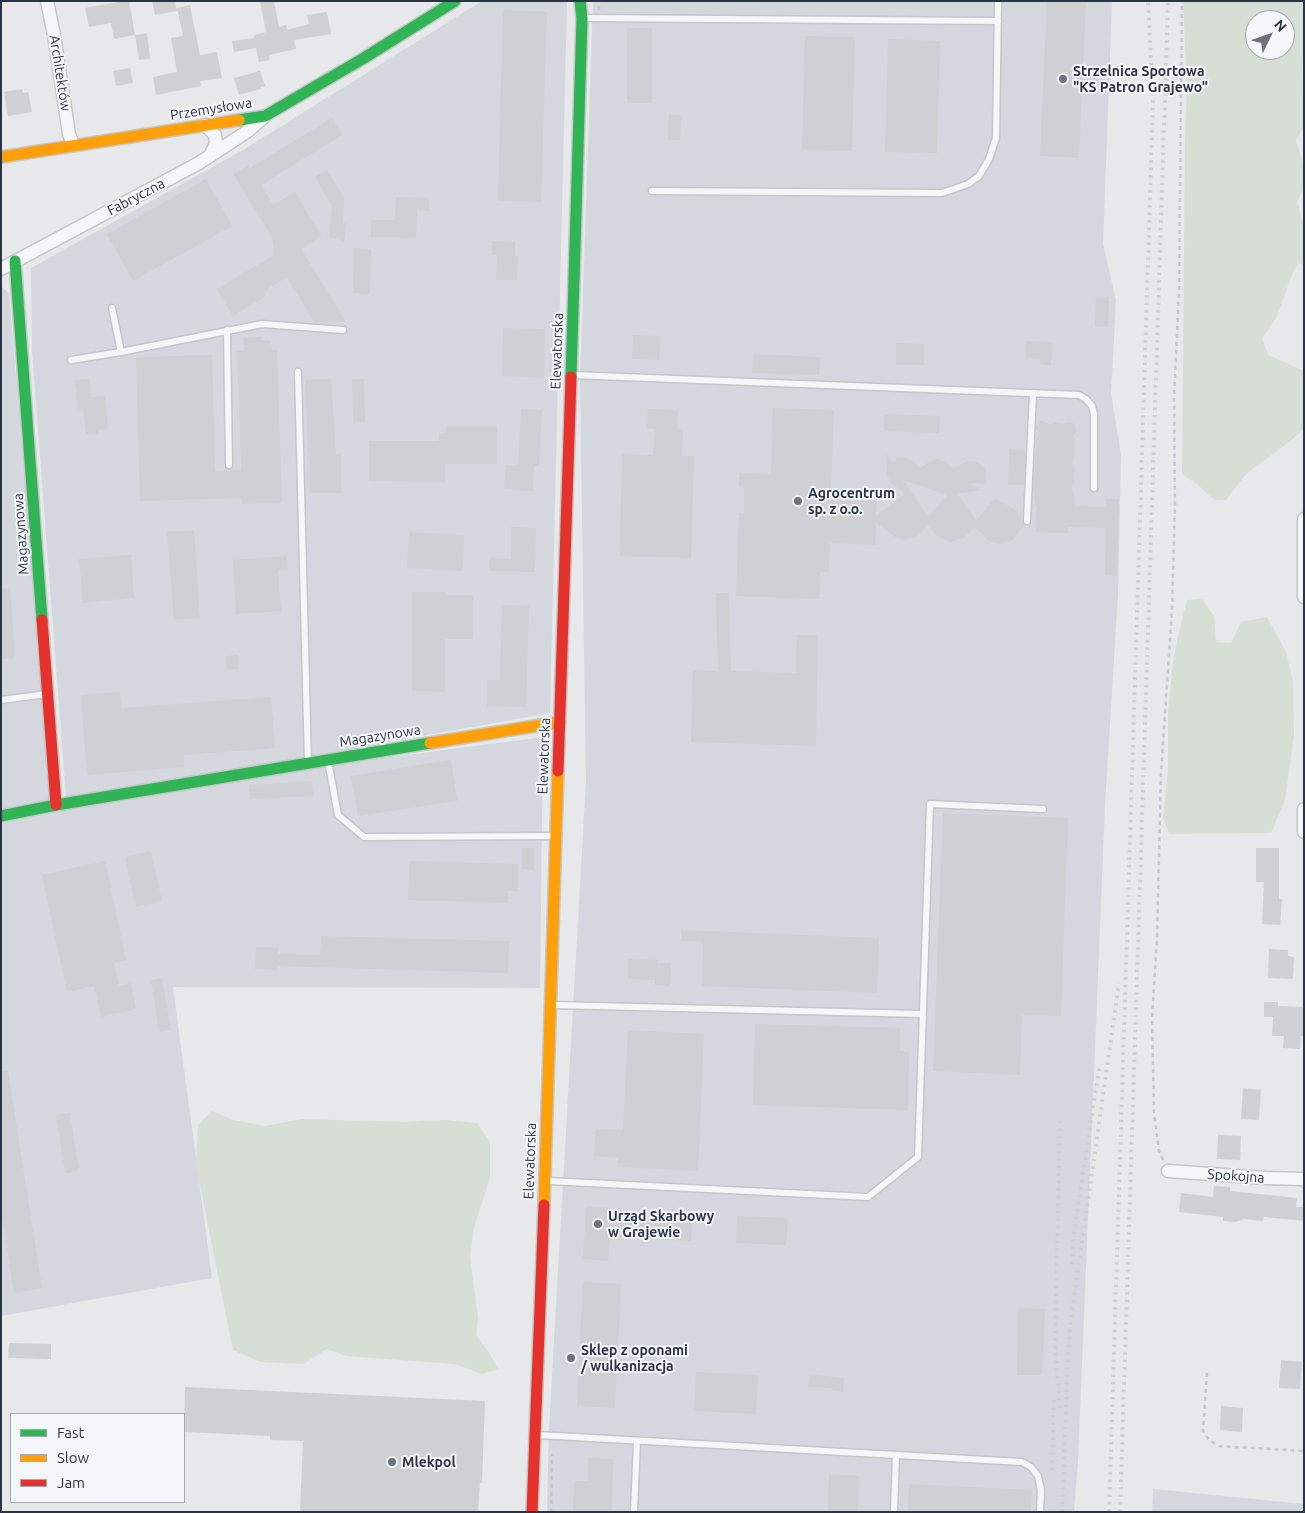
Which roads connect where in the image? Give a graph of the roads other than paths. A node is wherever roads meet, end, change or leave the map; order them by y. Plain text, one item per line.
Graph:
1 (47, 1) edge
2 (455, 1) edge
3 (580, 1) edge
4 (998, 1) edge
5 (582, 18) junction
6 (998, 21) junction
7 (264, 116) junction
8 (205, 125) junction
9 (74, 145) junction
10 (210, 156) junction
11 (1, 157) edge
12 (652, 191) dead end
13 (15, 262) junction
14 (1, 269) edge
15 (112, 308) dead end
16 (227, 330) junction
17 (343, 330) dead end
18 (121, 352) junction
19 (71, 360) dead end
20 (298, 372) dead end
21 (571, 375) junction
22 (1033, 393) junction
23 (229, 465) dead end
24 (1094, 488) dead end
25 (1304, 519) edge
26 (1027, 521) dead end
27 (1303, 553) edge
28 (1304, 598) edge
29 (48, 694) junction
30 (1, 700) edge
31 (560, 722) junction
32 (328, 760) junction
33 (308, 763) junction
34 (56, 805) junction
35 (1043, 809) dead end
36 (1304, 809) edge
37 (1, 816) edge
38 (1304, 832) edge
39 (556, 836) junction
40 (551, 1005) junction
41 (922, 1014) junction
42 (1168, 1171) road end
43 (1304, 1179) edge
44 (545, 1181) junction
45 (536, 1435) junction
46 (637, 1441) junction
47 (896, 1455) junction
48 (532, 1512) edge
49 (634, 1512) edge
50 (894, 1512) edge
51 (1040, 1512) edge

1 - 9 street, Architektów
2 - 7 street, Przemysłowa
3 - 5 street, Elewatorska
4 - 6 lane
5 - 6 lane
5 - 21 street, Elewatorska
6 - 12 lane
7 - 8 street, Przemysłowa
7 - 10 street, Fabryczna
8 - 9 street, Przemysłowa
8 - 10 street
9 - 11 street, Przemysłowa
10 - 13 street, Fabryczna
13 - 14 street, Fabryczna
13 - 29 street, Magazynowa
15 - 18 lane
16 - 17 lane
16 - 18 lane
16 - 23 lane
18 - 19 lane
20 - 33 lane
21 - 22 lane
21 - 31 street, Elewatorska
22 - 24 lane
22 - 26 lane
25 - 27 street
27 - 28 street
29 - 30 lane
29 - 34 street, Magazynowa
31 - 32 street, Magazynowa
31 - 39 street, Elewatorska
32 - 33 street, Magazynowa
32 - 39 lane
33 - 34 street, Magazynowa
34 - 37 street, Magazynowa
35 - 41 lane
36 - 38 street
39 - 40 street, Elewatorska
40 - 41 lane
40 - 44 street, Elewatorska
41 - 44 lane
42 - 43 street, Spokojna
44 - 45 street, Elewatorska
45 - 46 lane
45 - 48 street, Elewatorska
46 - 47 lane
46 - 49 lane
47 - 50 lane
47 - 51 lane

